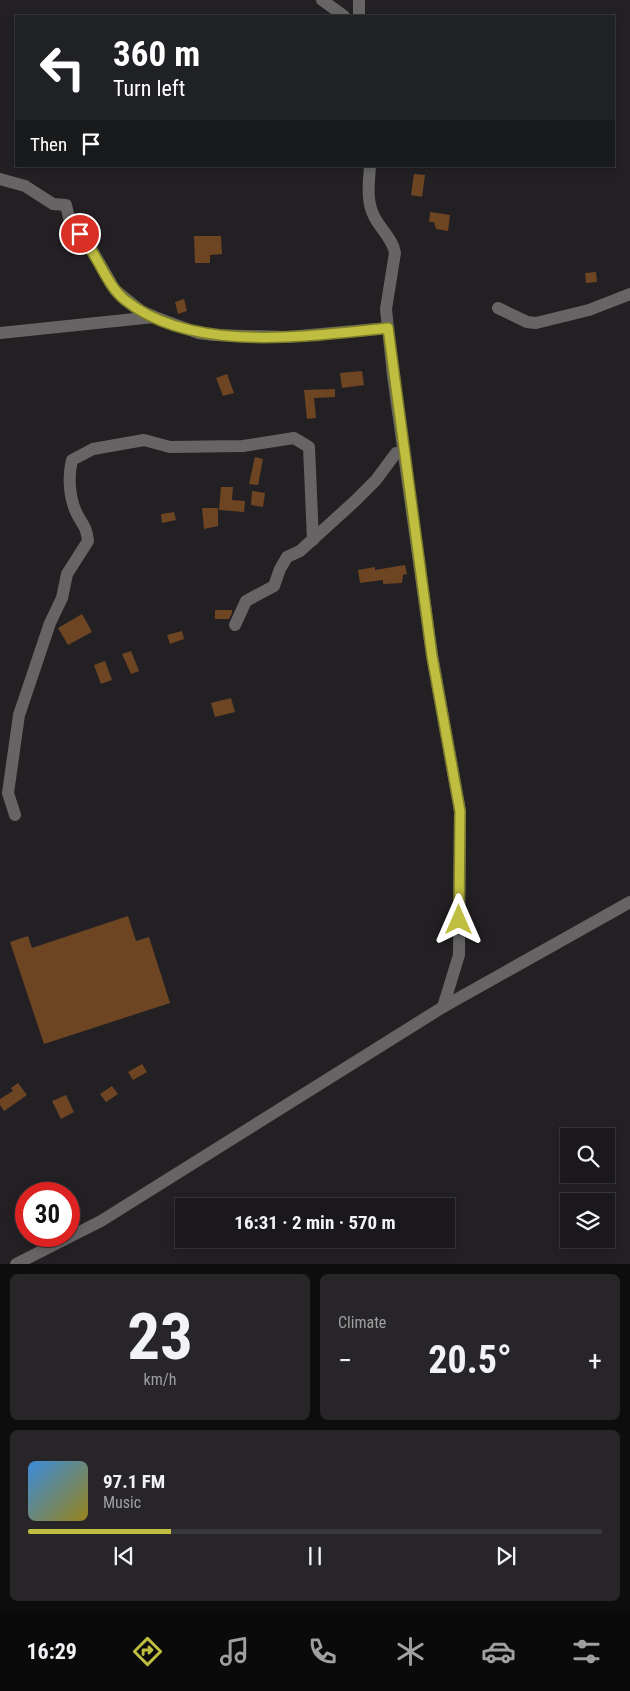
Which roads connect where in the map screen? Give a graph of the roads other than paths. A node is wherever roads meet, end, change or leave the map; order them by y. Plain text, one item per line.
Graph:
1 (322, 0) edge
2 (358, 0) edge
3 (343, 15) edge
4 (359, 15) edge
5 (370, 167) edge
6 (0, 179) edge
7 (630, 294) edge
8 (498, 308) dead end
9 (155, 317) junction
10 (388, 328) junction
11 (0, 333) edge
12 (396, 453) dead end
13 (313, 540) junction
14 (235, 625) dead end
15 (15, 815) dead end
16 (630, 902) edge
17 (443, 1007) junction
18 (16, 1264) edge

1 - 3 street
2 - 4 street
5 - 10 street
6 - 9 street
7 - 8 street
9 - 10 street
9 - 11 street
10 - 17 street
12 - 13 street
13 - 14 street
13 - 15 street
16 - 17 street
17 - 18 street

